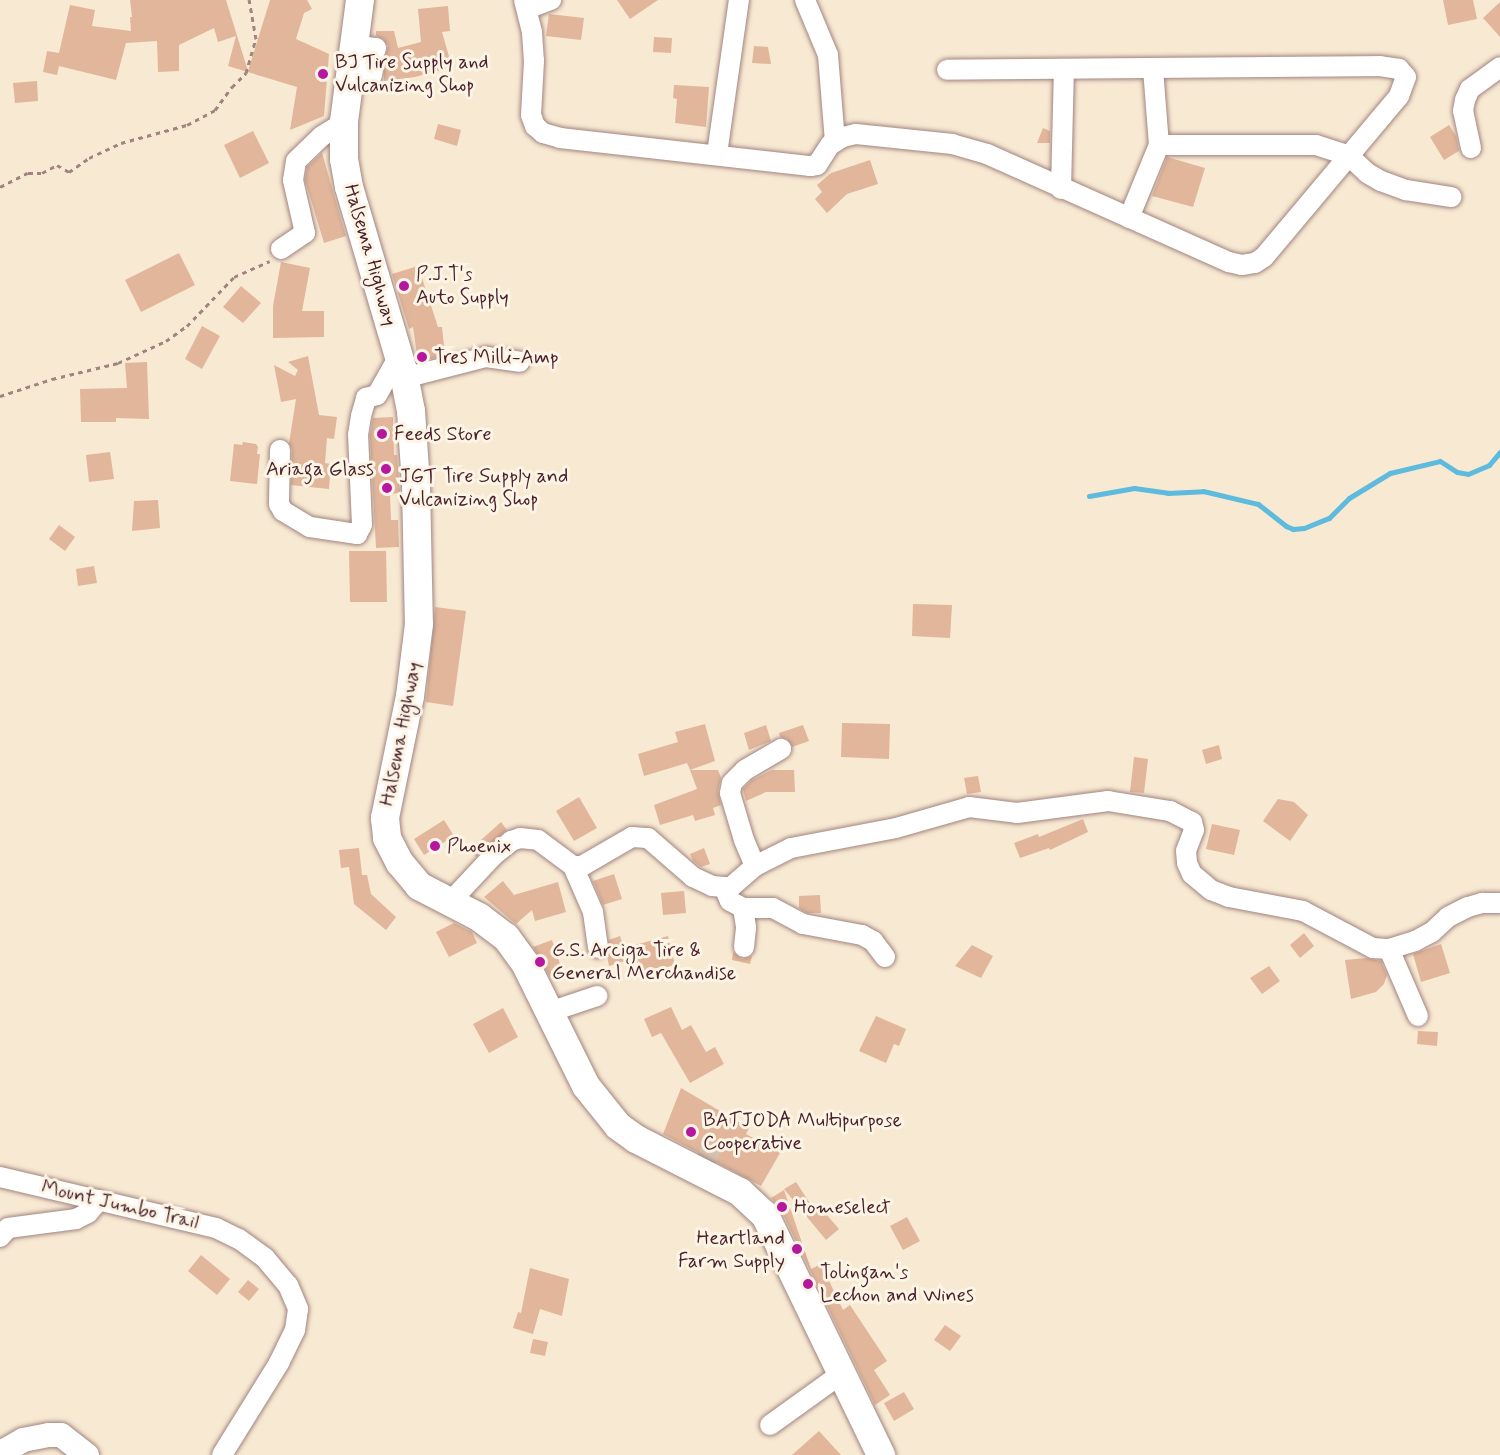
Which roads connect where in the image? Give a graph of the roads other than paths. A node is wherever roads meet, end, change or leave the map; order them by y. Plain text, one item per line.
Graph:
1 (360, 0) edge
2 (551, 0) edge
3 (739, 0) edge
4 (806, 0) edge
5 (525, 4) edge
6 (1500, 67) edge
7 (1153, 68) junction
8 (1064, 69) junction
9 (947, 70) dead end
10 (344, 122) junction
11 (835, 142) junction
12 (1159, 145) junction
13 (1471, 148) dead end
14 (717, 154) junction
15 (1348, 156) junction
16 (1061, 189) junction
17 (1451, 196) dead end
18 (1129, 218) junction
19 (279, 253) road end
20 (520, 362) dead end
21 (402, 367) junction
22 (280, 450) dead end
23 (780, 749) dead end
24 (573, 866) junction
25 (755, 866) junction
26 (724, 887) junction
27 (450, 902) junction
28 (1500, 903) edge
29 (743, 908) junction
30 (744, 947) dead end
31 (598, 948) dead end
32 (1389, 948) junction
33 (885, 957) dead end
34 (597, 996) dead end
35 (549, 1012) junction
36 (1418, 1016) dead end
37 (0, 1177) edge
38 (99, 1200) junction
39 (0, 1238) edge
40 (841, 1374) junction
41 (770, 1425) dead end
42 (3, 1455) edge
43 (87, 1455) edge
44 (222, 1455) edge
45 (881, 1455) edge

1 - 10 highway, Halsema Highway
2 - 5 street
3 - 14 street
4 - 11 street
5 - 14 street
6 - 13 street
7 - 8 street
7 - 12 street
7 - 15 street
8 - 9 street
8 - 16 street
10 - 19 street
10 - 21 highway, Halsema Highway
11 - 14 street
11 - 16 street
12 - 15 street
12 - 18 street
15 - 17 street
15 - 18 street
16 - 18 street
20 - 21 street
21 - 22 street
21 - 27 highway, Halsema Highway
23 - 25 street
24 - 26 street
24 - 27 street
24 - 31 street
25 - 26 street
25 - 32 street
26 - 29 street
27 - 35 highway, Halsema Highway
28 - 32 street
29 - 30 street
29 - 33 street
32 - 36 street
34 - 35 street
35 - 40 highway, Halsema Highway
37 - 38 street, Mount Jumbo Trail
38 - 39 street
38 - 44 street, Mount Jumbo Trail
40 - 41 street
40 - 45 highway, Halsema Highway
42 - 43 main road

